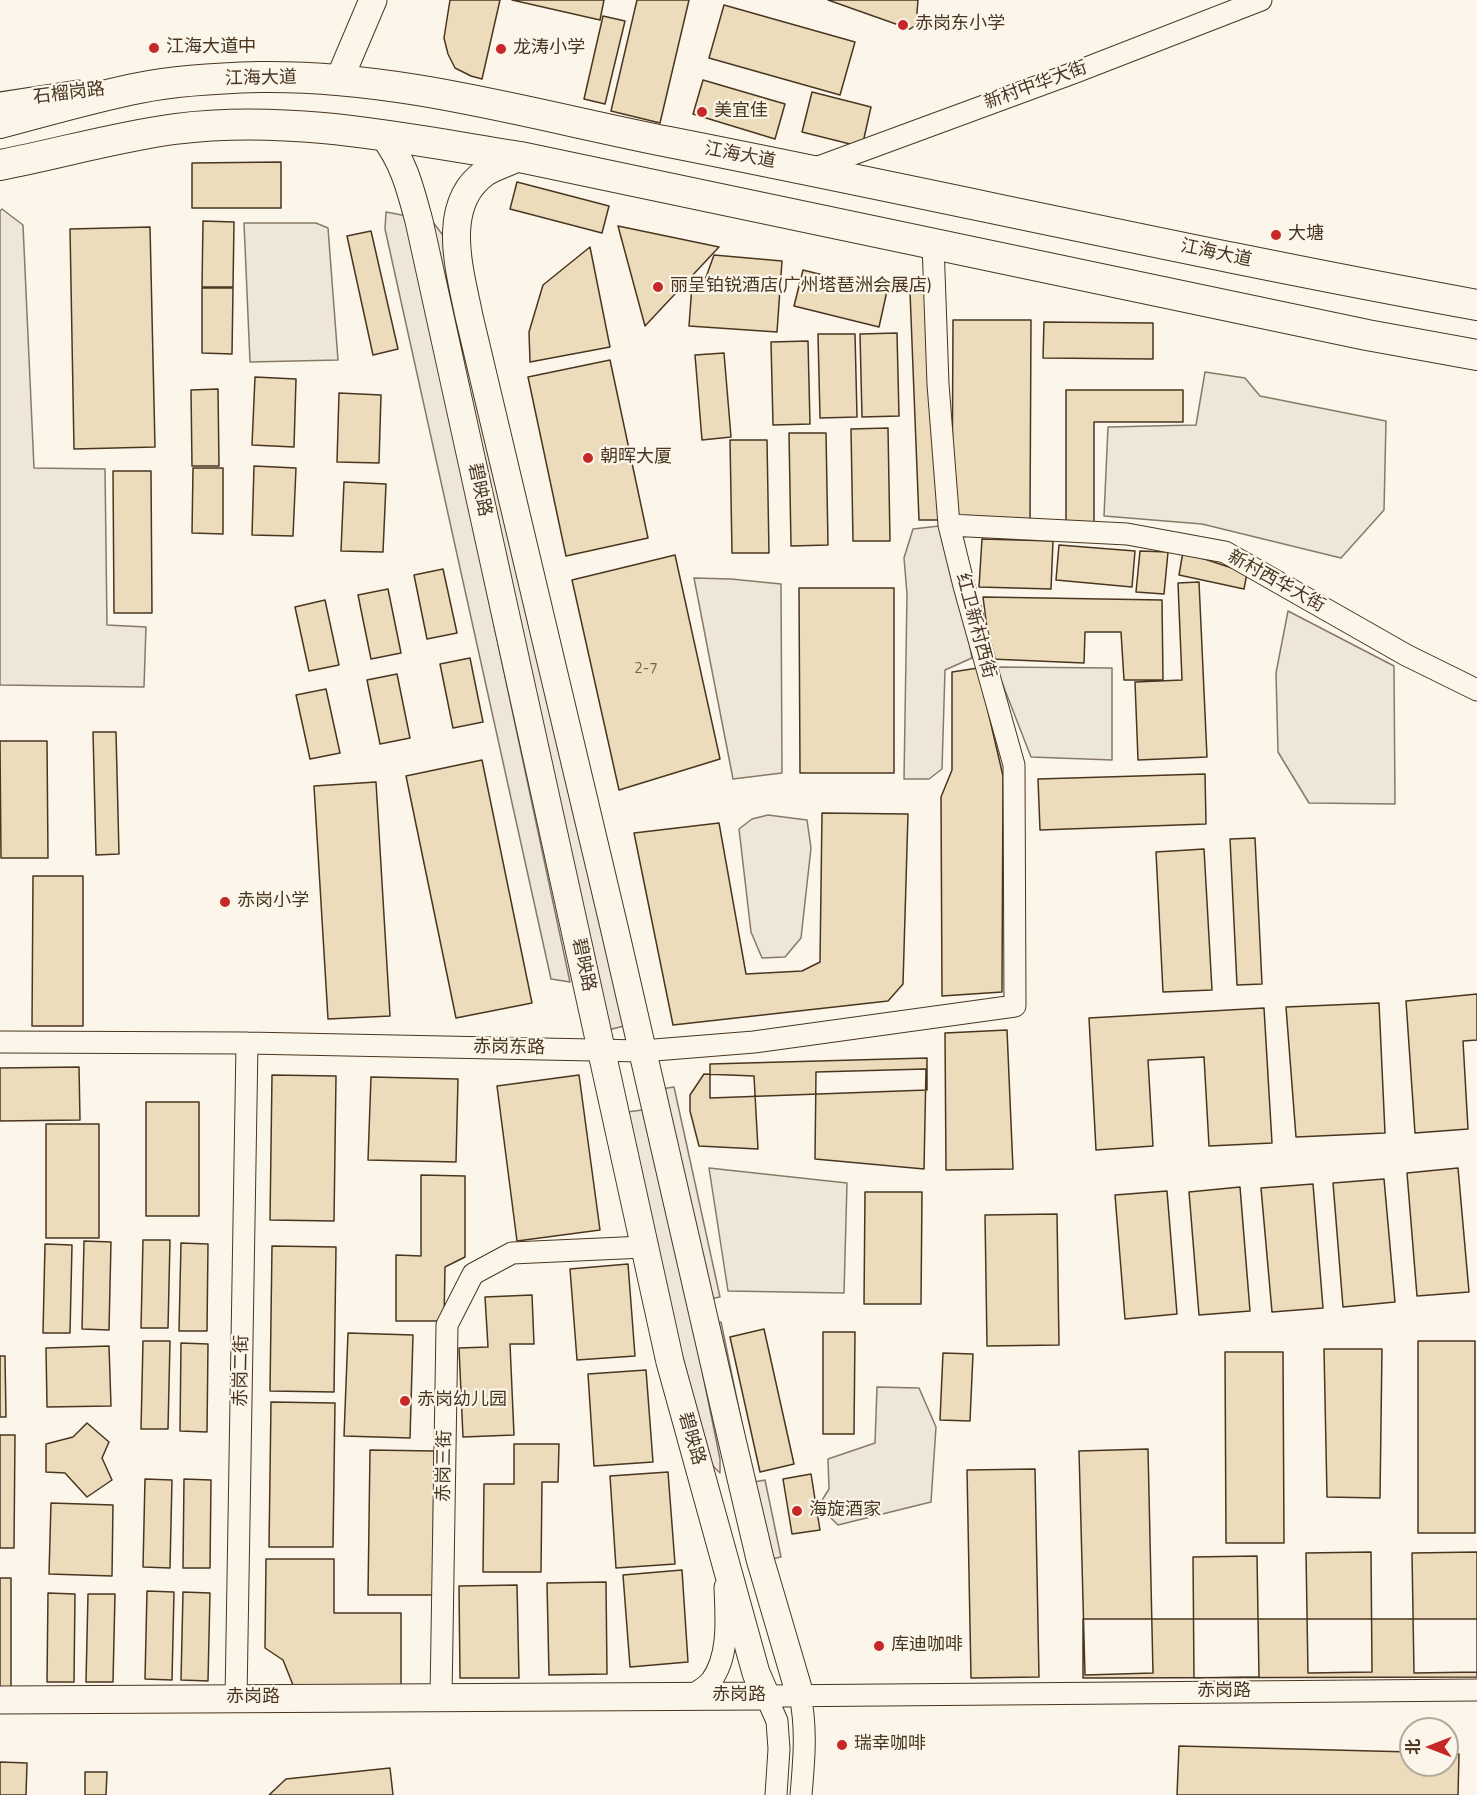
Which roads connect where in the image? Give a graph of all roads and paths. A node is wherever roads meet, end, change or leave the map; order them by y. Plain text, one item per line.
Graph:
1 (374, 0) edge
2 (1261, 0) edge
3 (339, 80) junction
4 (138, 88) junction
5 (0, 103) edge
6 (0, 123) edge
7 (383, 135) junction
8 (520, 157) junction
9 (4, 166) edge
10 (809, 170) junction
11 (933, 244) junction
12 (1477, 305) edge
13 (1477, 355) edge
14 (949, 525) junction
15 (1477, 690) edge
16 (1016, 1006) joint
17 (0, 1042) edge
18 (247, 1043) junction
19 (602, 1050) junction
20 (642, 1051) junction
21 (644, 1247) junction
22 (725, 1556) junction
23 (1477, 1690) edge
24 (766, 1695) junction
25 (800, 1695) junction
26 (692, 1696) junction
27 (441, 1697) junction
28 (236, 1698) junction
29 (0, 1700) edge
30 (776, 1795) edge
31 (801, 1795) edge

1 - 3 main road
2 - 10 street, 新村中华大街
3 - 4 highway, 江海大道
3 - 10 highway, 江海大道
4 - 5 street, 石榴岗路
4 - 6 highway, 江海大道
7 - 8 highway
7 - 9 highway
7 - 19 main road, 碧映路
8 - 11 highway
8 - 20 main road, 碧映路
10 - 12 highway, 江海大道
11 - 13 highway
11 - 14 street, 红卫新村西街
14 - 15 street, 新村西华大街
14 - 16 street, 红卫新村西街
16 - 20 street, 赤岗东路
17 - 18 street, 赤岗东路
18 - 19 street, 赤岗东路
18 - 28 street, 赤岗二街
19 - 20 street, 赤岗东路
19 - 21 main road, 碧映路
20 - 25 main road, 碧映路
21 - 22 main road, 碧映路
21 - 27 street, 赤岗三街
22 - 24 main road, 碧映路
22 - 26 street
23 - 25 street, 赤岗路
24 - 25 street, 赤岗路
24 - 26 main road, 赤岗路
24 - 30 street, 碧映路
25 - 31 street, 碧映路
26 - 27 main road, 赤岗路
27 - 28 main road, 赤岗路
28 - 29 main road, 赤岗路

